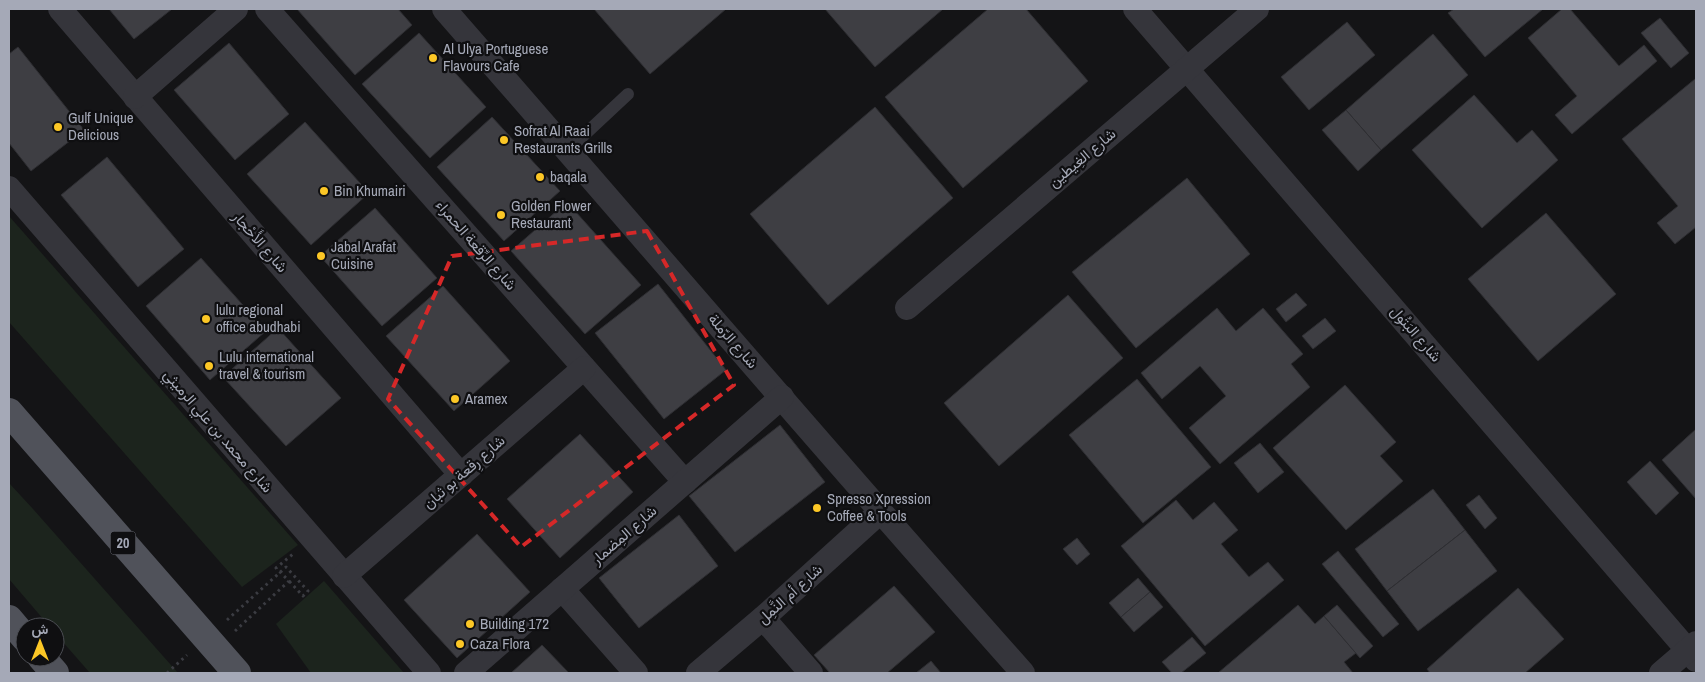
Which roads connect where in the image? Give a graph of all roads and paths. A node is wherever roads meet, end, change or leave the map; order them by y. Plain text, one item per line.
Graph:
1 (60, 9) edge
2 (236, 9) edge
3 (267, 9) edge
4 (444, 9) edge
5 (1135, 9) edge
6 (1257, 9) edge
7 (1187, 69) junction
8 (628, 94) dead end
9 (135, 97) junction
10 (567, 151) junction
11 (9, 188) edge
12 (908, 308) dead end
13 (584, 368) junction
14 (782, 397) junction
15 (9, 412) edge
16 (461, 474) junction
17 (685, 482) junction
18 (880, 512) junction
19 (311, 539) junction
20 (286, 567) dead end
21 (344, 576) junction
22 (289, 581) junction
23 (562, 589) junction
24 (764, 618) junction
25 (216, 648) junction
26 (1693, 651) edge
27 (237, 673) edge
28 (429, 673) edge
29 (466, 673) edge
30 (636, 673) edge
31 (698, 673) edge
32 (811, 673) edge
33 (1023, 673) edge
34 (1661, 673) edge

1 - 9 street, شارع الأَحْجار
2 - 9 street
3 - 13 street, شارع الرِّقعة الحمراء
4 - 10 street, شارع الرّملة
5 - 7 street, شارع البَتُول
6 - 7 street, شارع الغِيطين
7 - 12 street, شارع الغِيطين
7 - 26 street, شارع البَتُول
8 - 10 lane
9 - 16 street, شارع الأَحْجار
10 - 14 street, شارع الرّملة
11 - 19 street, شارع محمد بن علي الرميثي
13 - 16 street, شارع رِقعة بو ثبان
13 - 17 street, شارع الرِّقعة الحمراء
14 - 17 street, شارع المِضمار
14 - 18 street, شارع الرّملة
15 - 25 main road, 20
16 - 21 street, شارع رِقعة بو ثبان
17 - 23 street, شارع المِضمار
18 - 24 street, شارع أم النَّمِل
18 - 33 street, شارع الرّملة
19 - 21 street, شارع محمد بن علي الرميثي
19 - 22 path
20 - 22 path
21 - 28 street, شارع محمد بن علي الرميثي
22 - 25 path
23 - 29 street, شارع المِضمار
23 - 30 street
24 - 31 street, شارع أم النَّمِل
24 - 32 street
25 - 27 main road, 20
26 - 34 street

